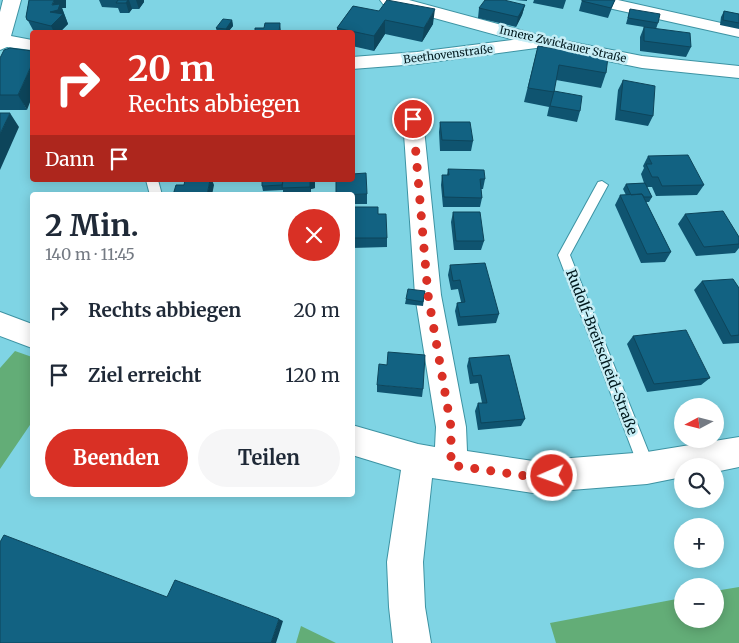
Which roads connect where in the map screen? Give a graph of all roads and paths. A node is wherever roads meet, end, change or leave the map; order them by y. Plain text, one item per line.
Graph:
1 (12, 0) edge
2 (389, 0) edge
3 (595, 0) edge
4 (739, 32) edge
5 (1, 41) edge
6 (544, 42) junction
7 (30, 45) edge
8 (355, 63) edge
9 (739, 72) edge
10 (413, 119) dead end
11 (602, 185) dead end
12 (0, 324) edge
13 (30, 335) edge
14 (355, 441) edge
15 (739, 452) edge
16 (418, 460) junction
17 (451, 465) junction
18 (648, 468) junction
19 (412, 643) edge

1 - 5 street
2 - 6 street, Innere Zwickauer Straße
3 - 4 street
5 - 7 street
6 - 8 street, Beethovenstraße
6 - 9 street, Innere Zwickauer Straße
10 - 17 street
11 - 18 lane, Rudolf-Breitscheid-Straße
12 - 13 street
14 - 16 street
15 - 18 street
16 - 17 street
16 - 19 street
17 - 18 street

